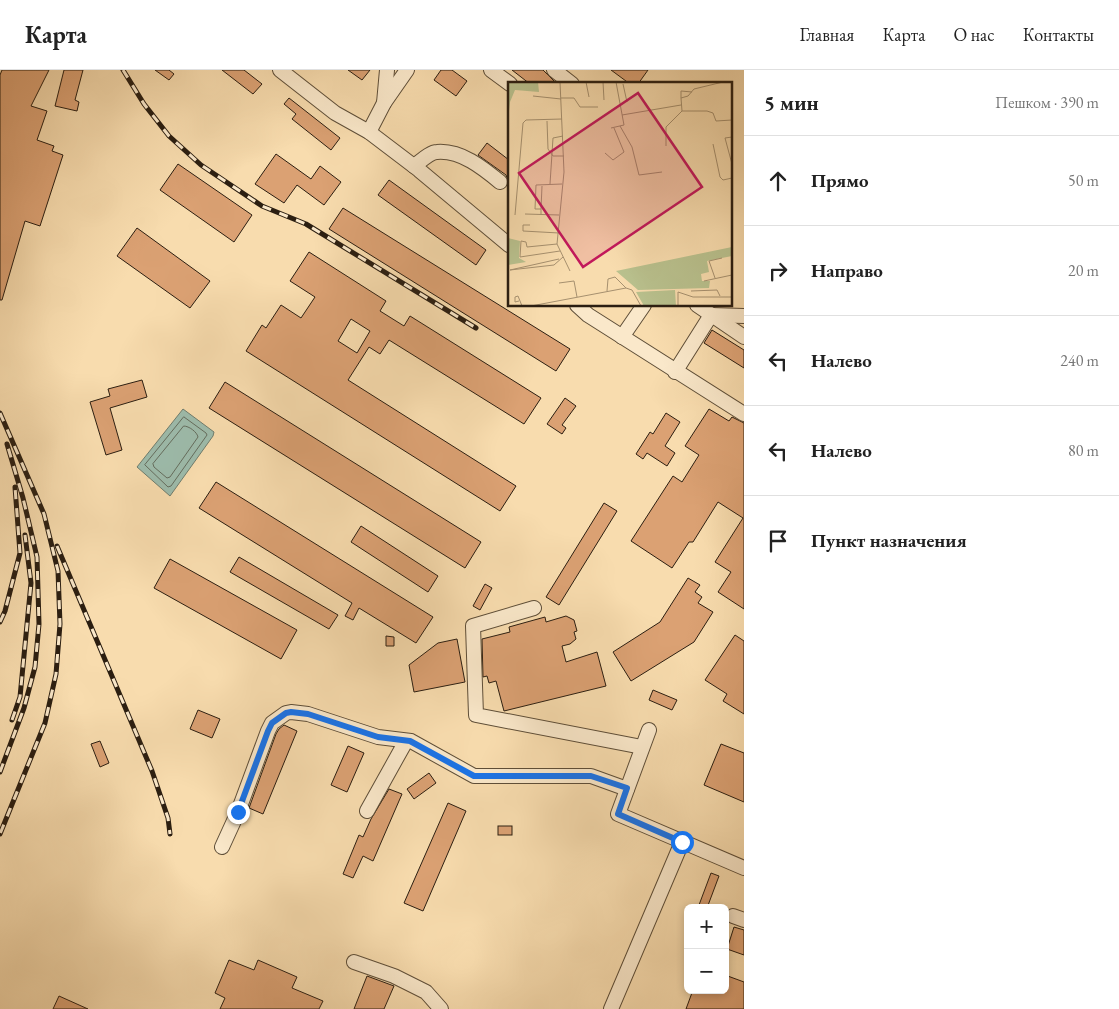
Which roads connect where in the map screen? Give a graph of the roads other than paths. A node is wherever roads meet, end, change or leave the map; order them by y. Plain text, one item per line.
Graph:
1 (280, 70) edge
2 (387, 70) edge
3 (407, 70) edge
4 (491, 70) edge
5 (554, 70) edge
6 (569, 82) edge
7 (508, 83) edge
8 (384, 103) junction
9 (369, 132) junction
10 (414, 166) junction
11 (500, 182) dead end
12 (508, 244) edge
13 (578, 306) edge
14 (643, 306) edge
15 (698, 306) edge
16 (711, 316) junction
17 (744, 316) edge
18 (622, 337) junction
19 (744, 337) edge
20 (676, 372) junction
21 (744, 414) edge
22 (534, 608) dead end
23 (649, 730) dead end
24 (406, 741) junction
25 (642, 747) junction
26 (627, 788) junction
27 (367, 811) dead end
28 (682, 842) junction
29 (222, 847) dead end
30 (744, 868) edge
31 (354, 962) dead end
32 (441, 1009) edge
33 (611, 1009) edge

1 - 9 street
2 - 8 street
3 - 8 street
4 - 7 street
5 - 6 street
8 - 9 street
9 - 10 street
10 - 11 street
10 - 12 street
13 - 18 street
14 - 18 street
15 - 16 street
16 - 17 street
16 - 19 street
16 - 20 street
18 - 20 street
20 - 21 street
22 - 25 street
23 - 25 street
24 - 26 street
24 - 27 street
24 - 29 street
25 - 26 street
26 - 28 street
28 - 30 street
28 - 33 street
31 - 32 street

